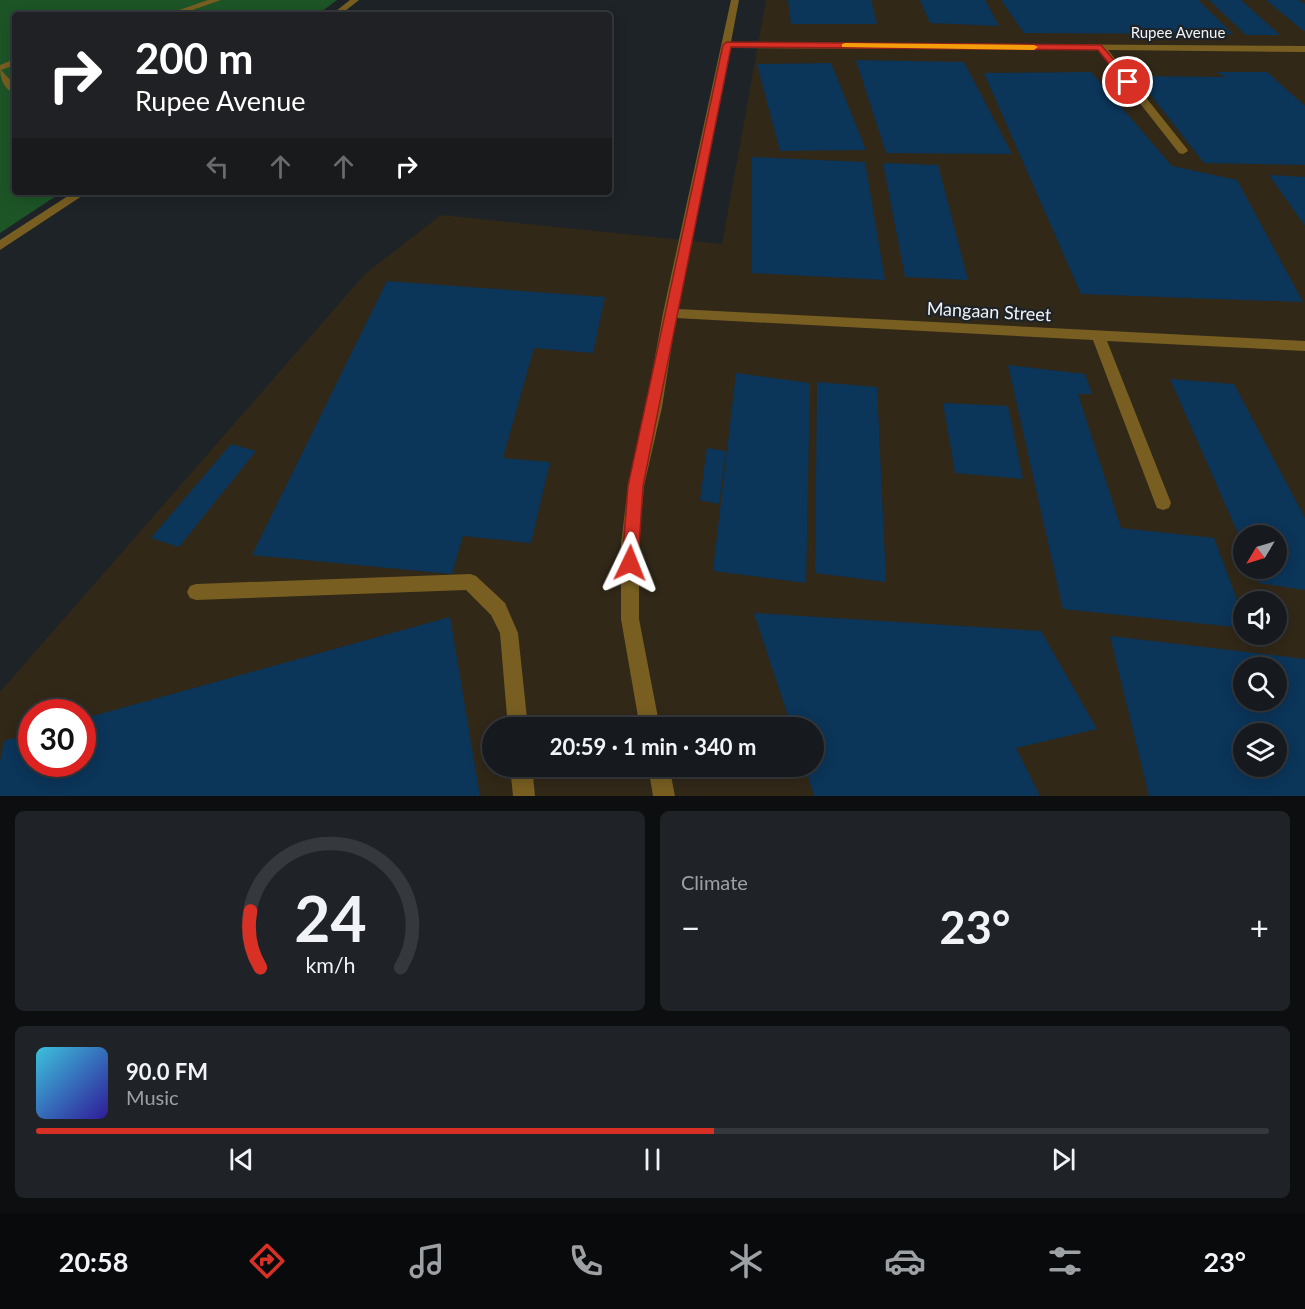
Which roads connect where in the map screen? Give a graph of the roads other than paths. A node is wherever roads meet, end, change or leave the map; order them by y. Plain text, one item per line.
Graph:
1 (217, 0) edge
2 (355, 0) edge
3 (735, 0) edge
4 (179, 12) edge
5 (339, 12) edge
6 (727, 45) junction
7 (1101, 48) junction
8 (1305, 50) edge
9 (0, 74) edge
10 (12, 88) edge
11 (1183, 151) dead end
12 (77, 195) edge
13 (0, 246) edge
14 (670, 313) junction
15 (1098, 335) junction
16 (1305, 346) edge
17 (1163, 503) dead end
18 (196, 592) dead end
19 (517, 717) edge
20 (648, 717) edge
21 (522, 777) edge
22 (660, 777) edge
23 (524, 796) edge
24 (664, 796) edge

1 - 4 street
2 - 5 street
3 - 6 street
6 - 7 street, Rupee Avenue
6 - 14 street
7 - 8 street, Rupee Avenue
7 - 11 street
9 - 10 street
12 - 13 street
14 - 15 street, Mangaan Street
14 - 20 street
15 - 16 street, Mangaan Street
15 - 17 street
18 - 19 street
21 - 23 street
22 - 24 street

